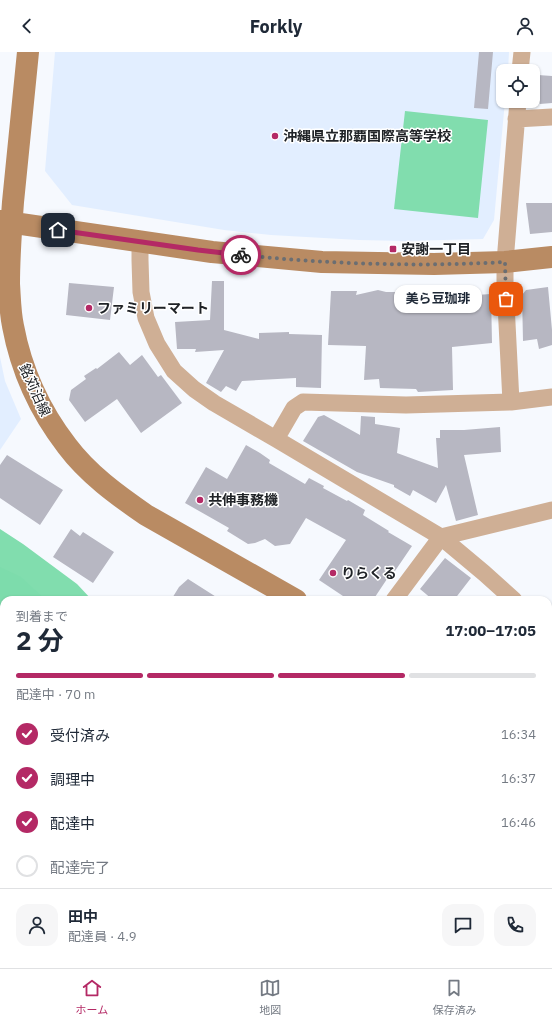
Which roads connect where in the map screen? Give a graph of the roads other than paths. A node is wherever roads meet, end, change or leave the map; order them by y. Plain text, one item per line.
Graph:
1 (28, 52) edge
2 (522, 52) edge
3 (521, 64) edge
4 (517, 108) edge
5 (552, 117) edge
6 (516, 119) junction
7 (6, 222) edge
8 (140, 242) junction
9 (552, 257) edge
10 (505, 262) junction
11 (552, 397) edge
12 (511, 402) junction
13 (276, 439) junction
14 (552, 510) edge
15 (441, 537) junction
16 (289, 596) edge
17 (397, 596) edge
18 (510, 596) edge

1 - 7 street, 銘苅泊線
2 - 3 street
4 - 6 street
5 - 6 street
6 - 10 street
7 - 8 street
7 - 16 street, 銘苅泊線
8 - 10 street
8 - 13 street
9 - 10 street
10 - 12 street
11 - 12 street
12 - 13 street
13 - 15 street
14 - 15 street
15 - 17 street
15 - 18 street

